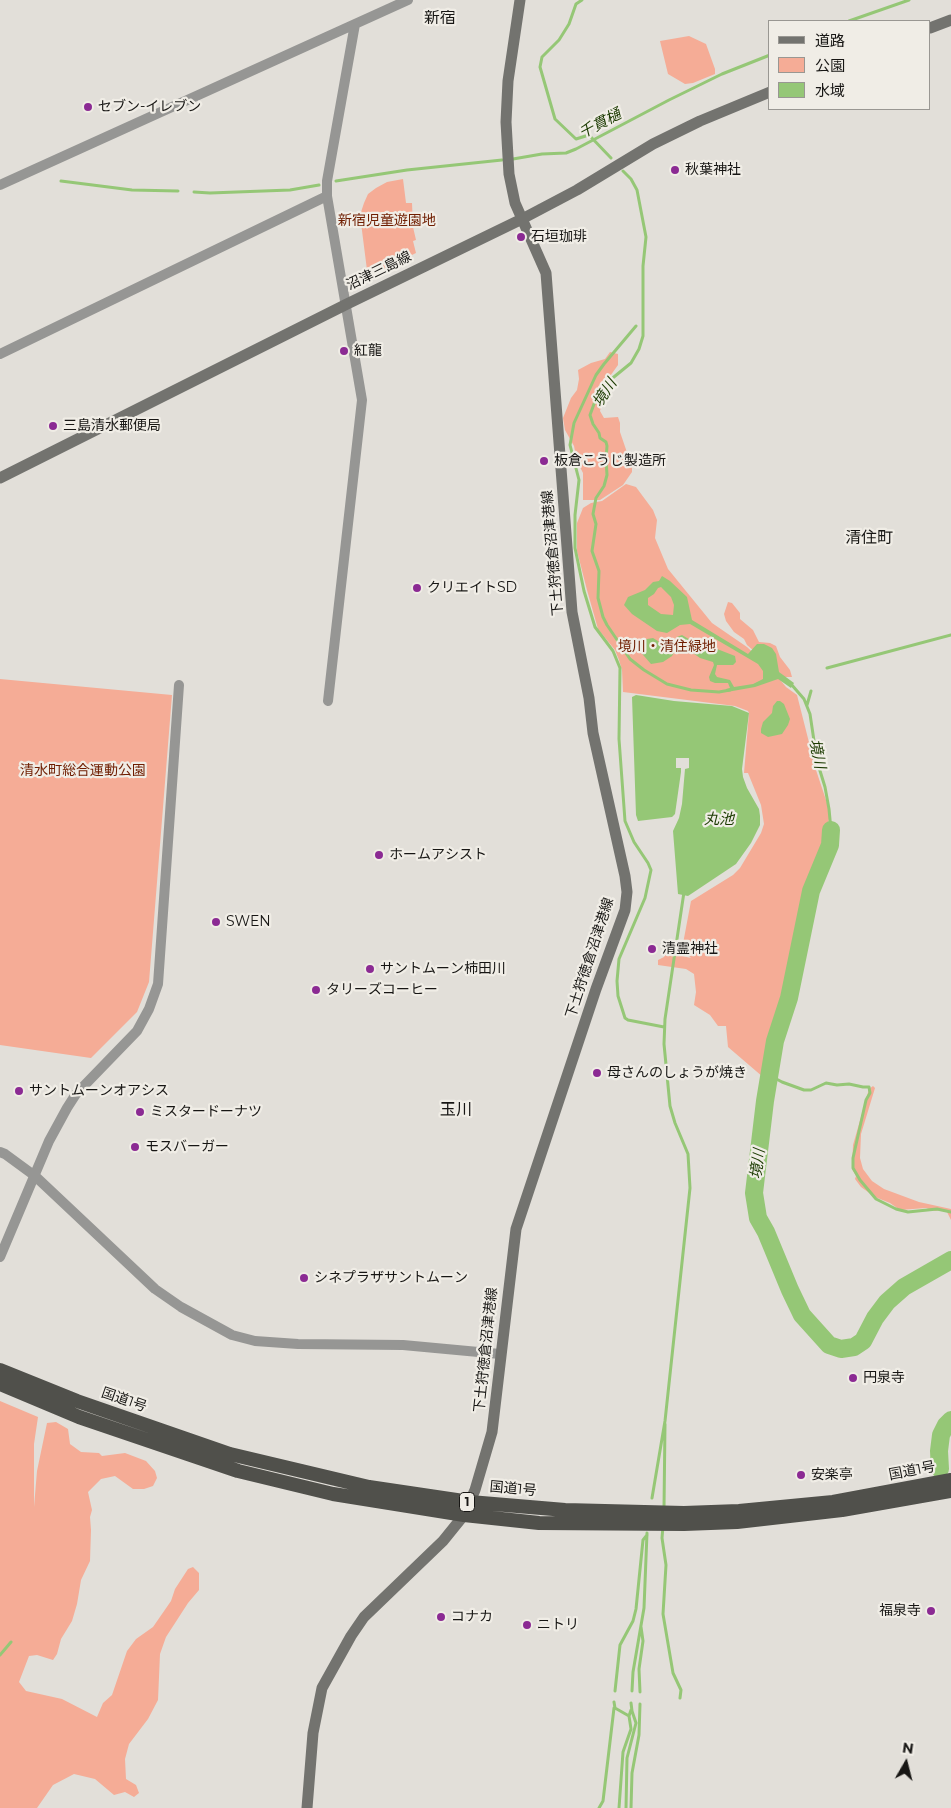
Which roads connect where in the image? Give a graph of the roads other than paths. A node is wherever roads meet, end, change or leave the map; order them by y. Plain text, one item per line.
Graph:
1 (408, 0) edge
2 (520, 0) edge
3 (951, 20) edge
4 (355, 24) junction
5 (931, 28) edge
6 (768, 93) edge
7 (0, 185) edge
8 (327, 196) junction
9 (522, 219) junction
10 (347, 304) junction
11 (0, 354) edge
12 (0, 478) edge
13 (179, 685) dead end
14 (328, 702) dead end
15 (0, 1152) edge
16 (35, 1176) junction
17 (0, 1257) edge
18 (500, 1354) junction
19 (0, 1370) edge
20 (0, 1384) edge
21 (951, 1480) edge
22 (951, 1491) edge
23 (470, 1502) junction
24 (464, 1515) junction
25 (306, 1808) edge

1 - 4 street
2 - 9 main road, 下土狩徳倉沼津港線
3 - 5 main road
4 - 7 street
4 - 8 street
6 - 9 main road, 沼津三島線
8 - 10 street
8 - 11 street
9 - 10 main road, 沼津三島線
9 - 18 main road, 下土狩徳倉沼津港線
10 - 12 main road, 沼津三島線
10 - 14 street
13 - 16 street
15 - 16 street
16 - 17 street
16 - 18 street
18 - 23 main road, 下土狩徳倉沼津港線
19 - 23 highway, 国道1号 / 1
20 - 24 highway, 国道1号 / 1
21 - 23 highway, 国道1号 / 1
22 - 24 highway, 国道1号 / 1
23 - 24 main road, 下土狩徳倉沼津港線
24 - 25 main road, 下土狩徳倉沼津港線

